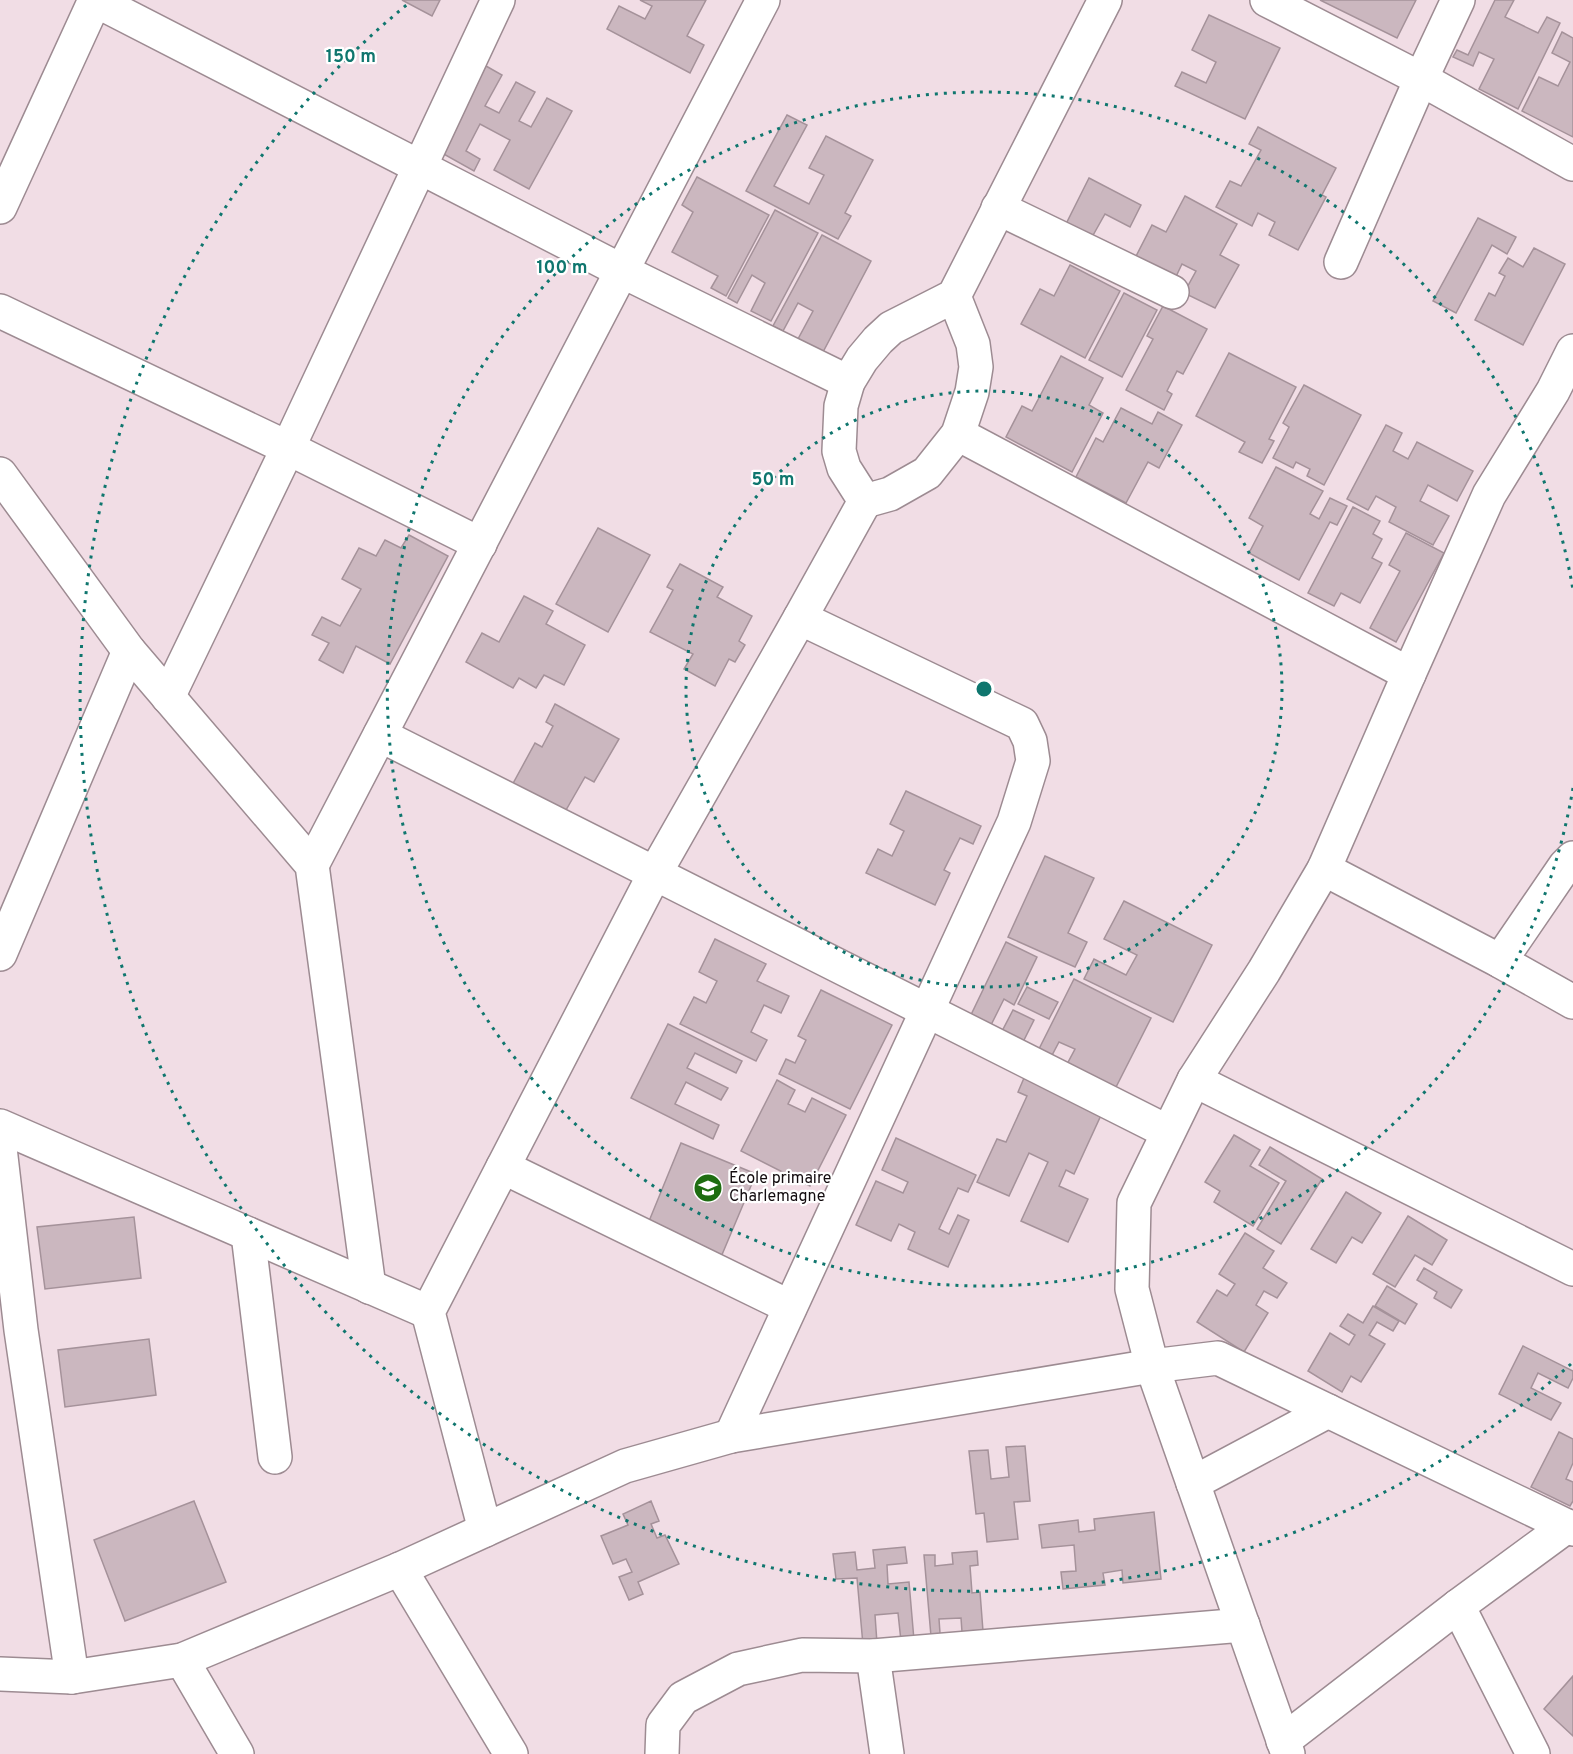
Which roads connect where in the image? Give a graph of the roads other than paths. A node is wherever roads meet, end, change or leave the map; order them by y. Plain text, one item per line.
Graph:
1 (95, 0) edge
2 (498, 0) edge
3 (763, 0) edge
4 (1105, 0) edge
5 (1267, 0) edge
6 (1458, 0) edge
7 (1421, 79) junction
8 (1573, 164) edge
9 (420, 167) junction
10 (0, 207) edge
11 (998, 208) junction
12 (1341, 262) dead end
13 (622, 271) junction
14 (1172, 292) dead end
15 (954, 296) junction
16 (0, 311) edge
17 (1573, 351) edge
18 (848, 382) junction
19 (958, 434) junction
20 (288, 448) junction
21 (0, 474) edge
22 (865, 501) junction
23 (480, 544) junction
24 (800, 618) junction
25 (129, 651) junction
26 (1408, 674) junction
27 (168, 697) junction
28 (380, 735) junction
29 (1573, 858) edge
30 (312, 865) junction
31 (1324, 870) junction
32 (655, 873) junction
33 (0, 954) edge
34 (1500, 961) junction
35 (1573, 1002) edge
36 (927, 1011) junction
37 (1194, 1080) junction
38 (0, 1126) edge
39 (1168, 1132) junction
40 (0, 1148) edge
41 (503, 1167) junction
42 (248, 1234) junction
43 (1573, 1269) edge
44 (369, 1287) junction
45 (790, 1307) junction
46 (428, 1312) junction
47 (10, 1332) edge
48 (1152, 1366) junction
49 (1328, 1411) junction
50 (731, 1436) junction
51 (274, 1457) dead end
52 (1193, 1483) junction
53 (1570, 1527) edge
54 (485, 1530) junction
55 (400, 1569) junction
56 (1458, 1606) junction
57 (1243, 1625) junction
58 (873, 1656) junction
59 (182, 1660) junction
60 (0, 1674) edge
61 (72, 1677) junction
62 (1286, 1747) edge
63 (237, 1754) edge
64 (511, 1754) edge
65 (662, 1754) edge
66 (887, 1754) edge
67 (1533, 1754) edge

1 - 9 street
1 - 10 street
2 - 9 street
3 - 13 street
4 - 11 street
5 - 7 street
6 - 7 street
7 - 8 street
7 - 12 street
9 - 13 street
9 - 20 street
11 - 14 street
11 - 15 street
13 - 18 street
13 - 23 street
15 - 18 street
15 - 19 street
16 - 20 street
17 - 26 street
18 - 22 street
19 - 22 street
19 - 26 street
20 - 23 street
20 - 27 street
21 - 25 street
22 - 24 street
23 - 28 street
24 - 32 street
24 - 36 street
25 - 27 street
25 - 33 street
26 - 31 street
27 - 30 street
28 - 30 street
28 - 32 street
29 - 34 street
30 - 44 street
31 - 34 street
31 - 37 street
32 - 36 street
32 - 41 street
34 - 35 street
36 - 39 street
36 - 45 street
37 - 39 street
37 - 43 street
38 - 42 street
39 - 48 street
40 - 47 street
41 - 45 street
41 - 46 street
42 - 44 street
42 - 51 street
44 - 46 street
45 - 50 street
46 - 54 street
47 - 61 street
48 - 49 street
48 - 50 street
48 - 52 street
49 - 52 street
49 - 53 street
50 - 54 street
52 - 57 street
53 - 56 street
54 - 55 street
55 - 59 street
55 - 64 street
56 - 62 street
56 - 67 street
57 - 58 street
57 - 62 street
58 - 65 street
58 - 66 street
59 - 61 street
59 - 63 street
60 - 61 street

